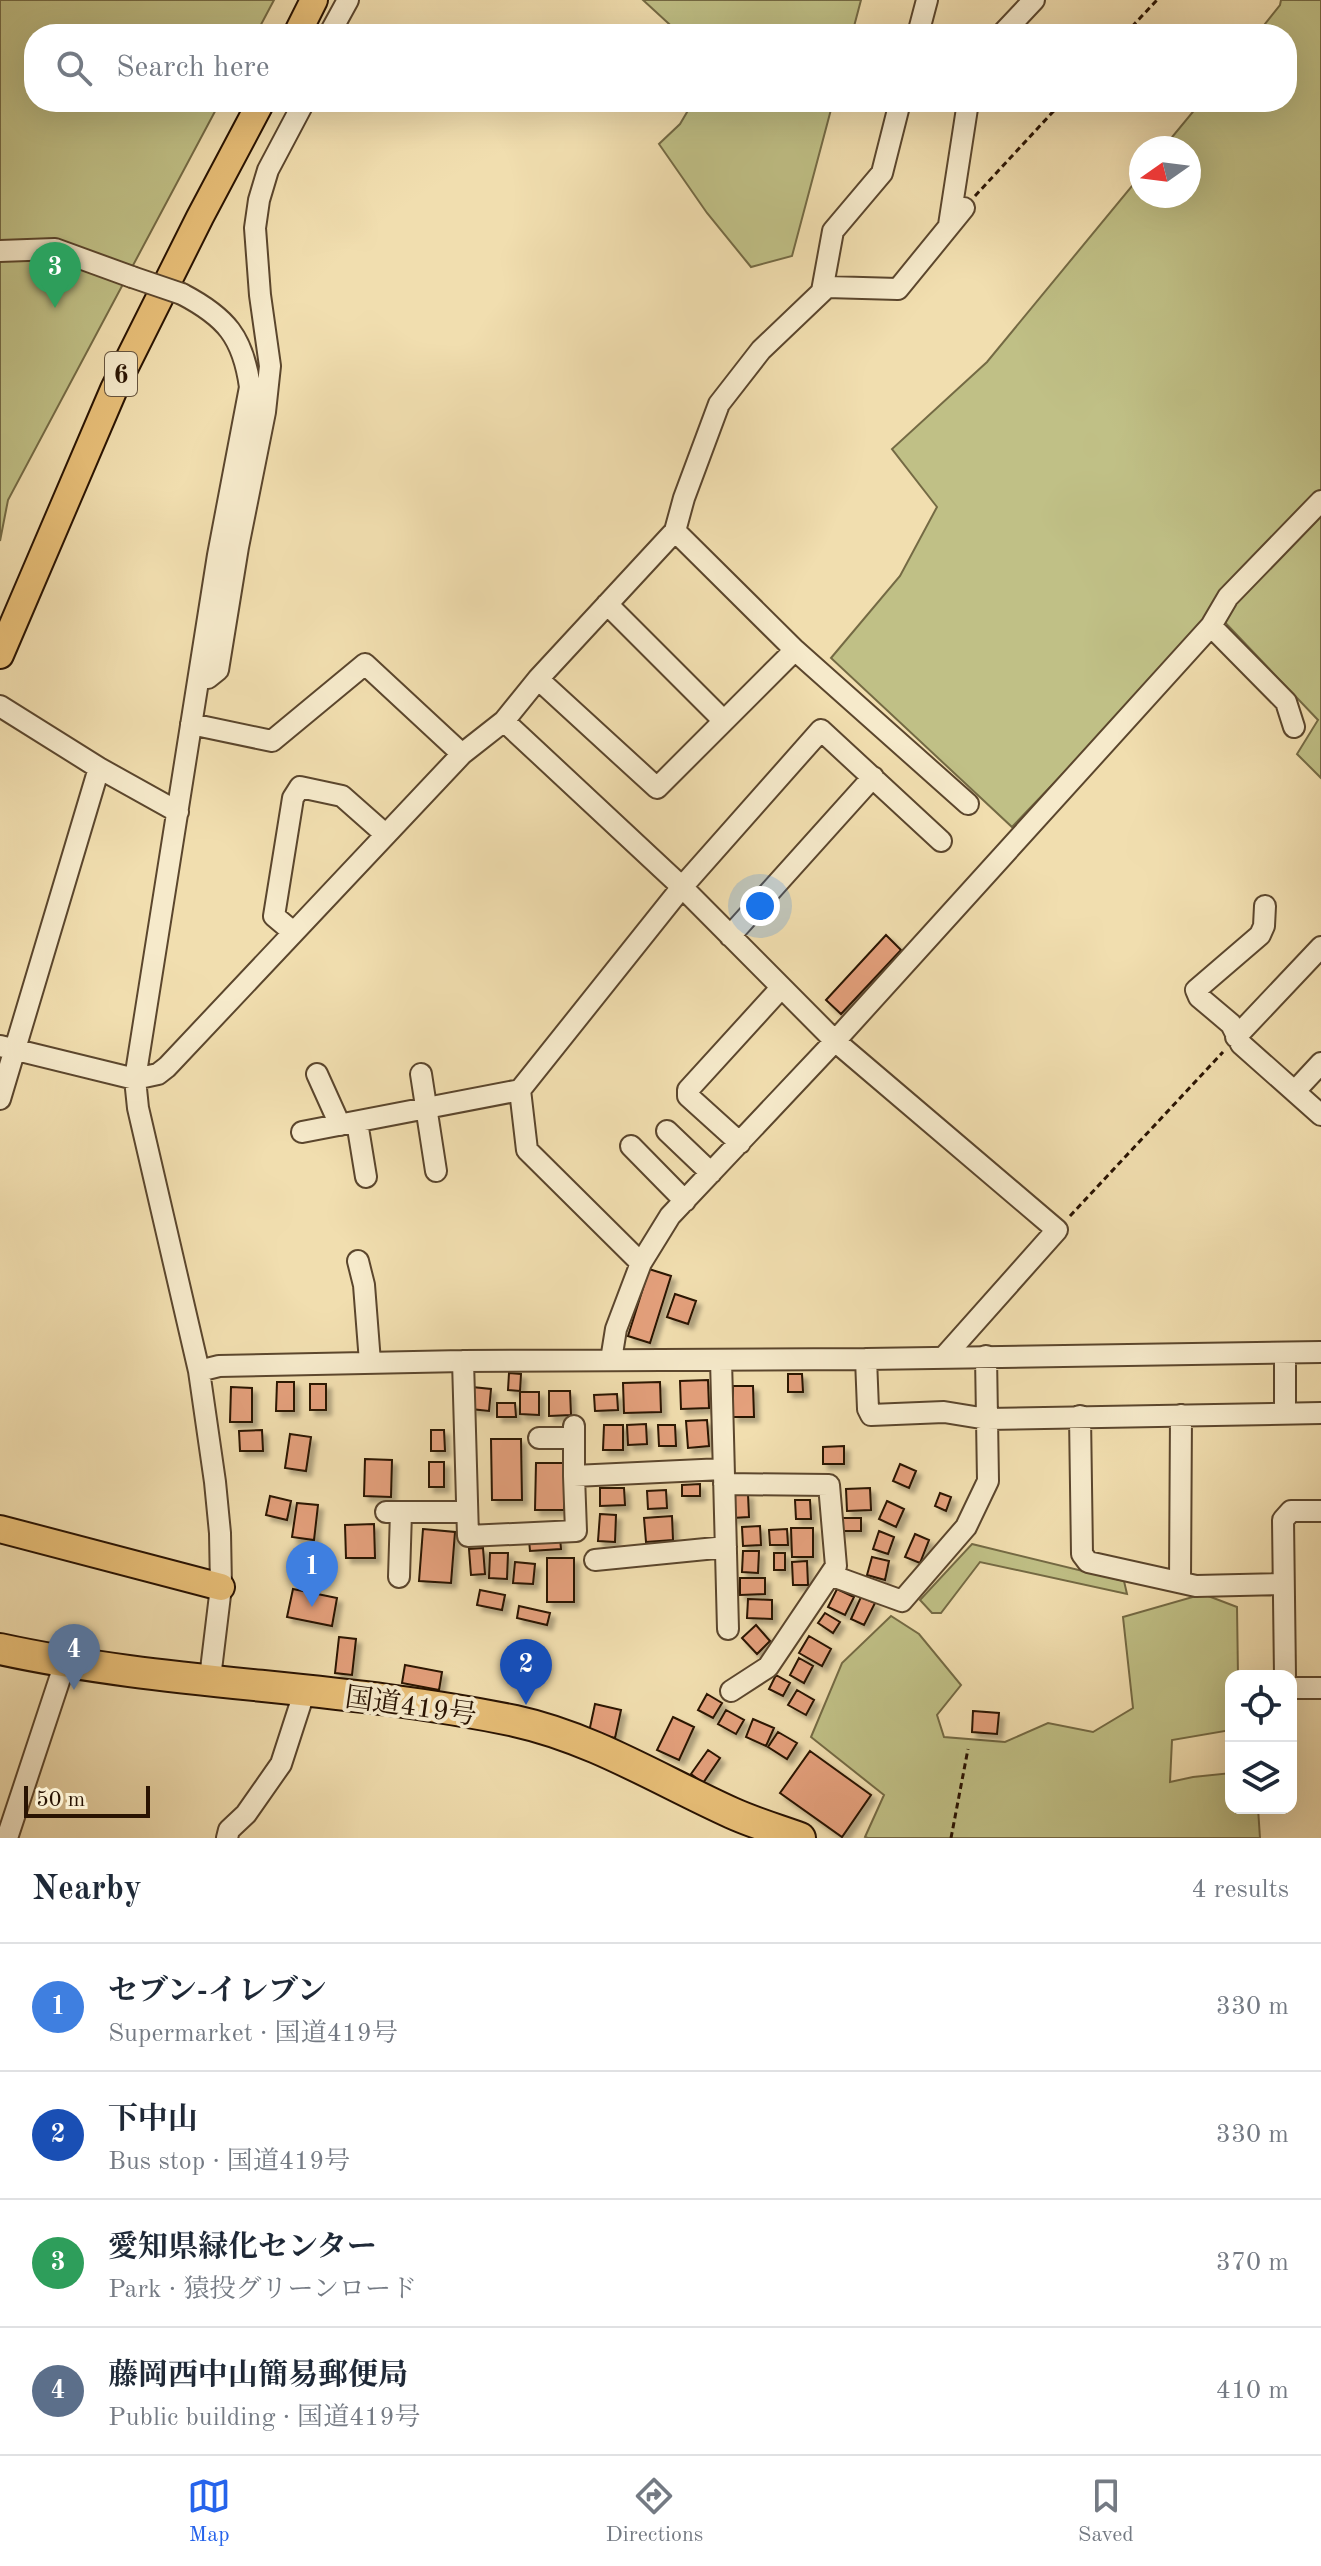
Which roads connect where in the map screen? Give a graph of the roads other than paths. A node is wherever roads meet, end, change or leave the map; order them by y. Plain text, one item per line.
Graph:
1 (314, 0) edge
2 (348, 0) edge
3 (359, 0) edge
4 (927, 0) edge
5 (1034, 0) edge
6 (302, 24) edge
7 (335, 24) edge
8 (344, 24) edge
9 (921, 24) edge
10 (1011, 24) edge
11 (256, 112) edge
12 (299, 112) edge
13 (897, 112) edge
14 (966, 112) edge
15 (964, 208) road end
16 (949, 225) junction
17 (0, 251) edge
18 (822, 291) junction
19 (1321, 501) edge
20 (675, 531) junction
21 (607, 604) junction
22 (1211, 626) junction
23 (795, 650) junction
24 (0, 655) edge
25 (199, 676) junction
26 (538, 679) junction
27 (4, 708) edge
28 (504, 721) junction
29 (724, 721) junction
30 (191, 724) junction
31 (1294, 727) dead end
32 (462, 754) junction
33 (99, 768) junction
34 (873, 777) junction
35 (968, 804) dead end
36 (178, 812) junction
37 (385, 834) junction
38 (941, 841) dead end
39 (682, 887) junction
40 (1265, 906) dead end
41 (293, 932) junction
42 (730, 936) junction
43 (1321, 947) edge
44 (781, 988) junction
45 (1236, 1037) junction
46 (835, 1041) junction
47 (8, 1048) edge
48 (1321, 1063) edge
49 (317, 1074) dead end
50 (421, 1074) dead end
51 (135, 1079) junction
52 (520, 1090) junction
53 (1295, 1091) junction
54 (0, 1099) edge
55 (427, 1108) junction
56 (1321, 1115) edge
57 (348, 1123) junction
58 (667, 1131) dead end
59 (302, 1132) dead end
60 (740, 1143) junction
61 (631, 1146) dead end
62 (436, 1171) dead end
63 (711, 1173) junction
64 (366, 1177) dead end
65 (685, 1201) junction
66 (358, 1261) dead end
67 (641, 1263) junction
68 (1321, 1352) edge
69 (1285, 1353) junction
70 (986, 1356) junction
71 (944, 1357) junction
72 (866, 1359) junction
73 (611, 1360) junction
74 (721, 1360) junction
75 (463, 1361) junction
76 (370, 1362) junction
77 (199, 1371) junction
78 (1285, 1413) junction
79 (1321, 1413) edge
80 (1181, 1415) junction
81 (1080, 1416) junction
82 (987, 1419) junction
83 (539, 1438) dead end
84 (574, 1476) junction
85 (724, 1477) junction
86 (1321, 1511) edge
87 (466, 1512) junction
88 (0, 1529) edge
89 (726, 1547) junction
90 (595, 1560) dead end
91 (830, 1575) junction
92 (399, 1577) dead end
93 (1180, 1582) junction
94 (1282, 1584) junction
95 (221, 1587) junction
96 (728, 1629) dead end
97 (0, 1649) edge
98 (65, 1663) junction
99 (1285, 1670) edge
100 (210, 1678) junction
101 (1297, 1688) edge
102 (1321, 1688) edge
103 (305, 1690) junction
104 (731, 1691) dead end
105 (7, 1838) edge
106 (227, 1838) edge
107 (800, 1838) edge

1 - 6 main road
2 - 7 street
3 - 8 street
4 - 9 street
5 - 10 street
11 - 24 main road, 6
12 - 25 street
13 - 18 street
14 - 16 street
15 - 16 street
16 - 18 street
17 - 25 street, bridge
18 - 20 street
19 - 22 street
20 - 21 street
20 - 23 street
21 - 26 street
21 - 29 street
22 - 31 street
22 - 46 street
23 - 29 street
23 - 35 street
25 - 30 street
26 - 28 street
26 - 29 street
27 - 33 street
28 - 32 street
28 - 39 street
30 - 32 street
30 - 36 street
32 - 37 street
33 - 36 street
33 - 47 street
34 - 38 street
34 - 39 street
34 - 42 street
36 - 51 street
37 - 41 street
37 - 41 street
39 - 42 street
39 - 52 street
40 - 45 street
41 - 51 street
42 - 44 street
43 - 45 street
44 - 46 street
44 - 60 street
45 - 53 street
46 - 60 street
46 - 71 street
47 - 51 street
47 - 54 street
48 - 53 street
49 - 57 street
50 - 55 street
51 - 77 street
52 - 55 street
52 - 67 street
53 - 56 street
55 - 57 street
55 - 62 street
57 - 59 street
57 - 64 street
58 - 63 street
60 - 63 street
61 - 65 street
63 - 65 street
65 - 67 street
66 - 76 street
67 - 73 street
68 - 69 street
69 - 70 street
69 - 78 street
70 - 71 street
70 - 82 street
71 - 72 street
72 - 74 street
72 - 82 street
73 - 74 street
73 - 75 street
74 - 85 street
75 - 76 street
75 - 87 street
76 - 77 street
77 - 95 street
78 - 79 street
78 - 80 street
80 - 81 street
80 - 93 street
81 - 82 street
81 - 93 street
82 - 91 street
83 - 84 street
84 - 85 street
84 - 87 street
85 - 89 street
85 - 91 street
86 - 94 street
87 - 92 street
88 - 95 main road
89 - 90 street
89 - 96 street
91 - 104 street
93 - 94 street
94 - 99 street
95 - 100 street
97 - 98 highway, 国道419号
98 - 100 highway, 国道419号
98 - 105 street
100 - 103 highway, 国道419号
101 - 102 street
103 - 106 street
103 - 107 highway, 国道419号

